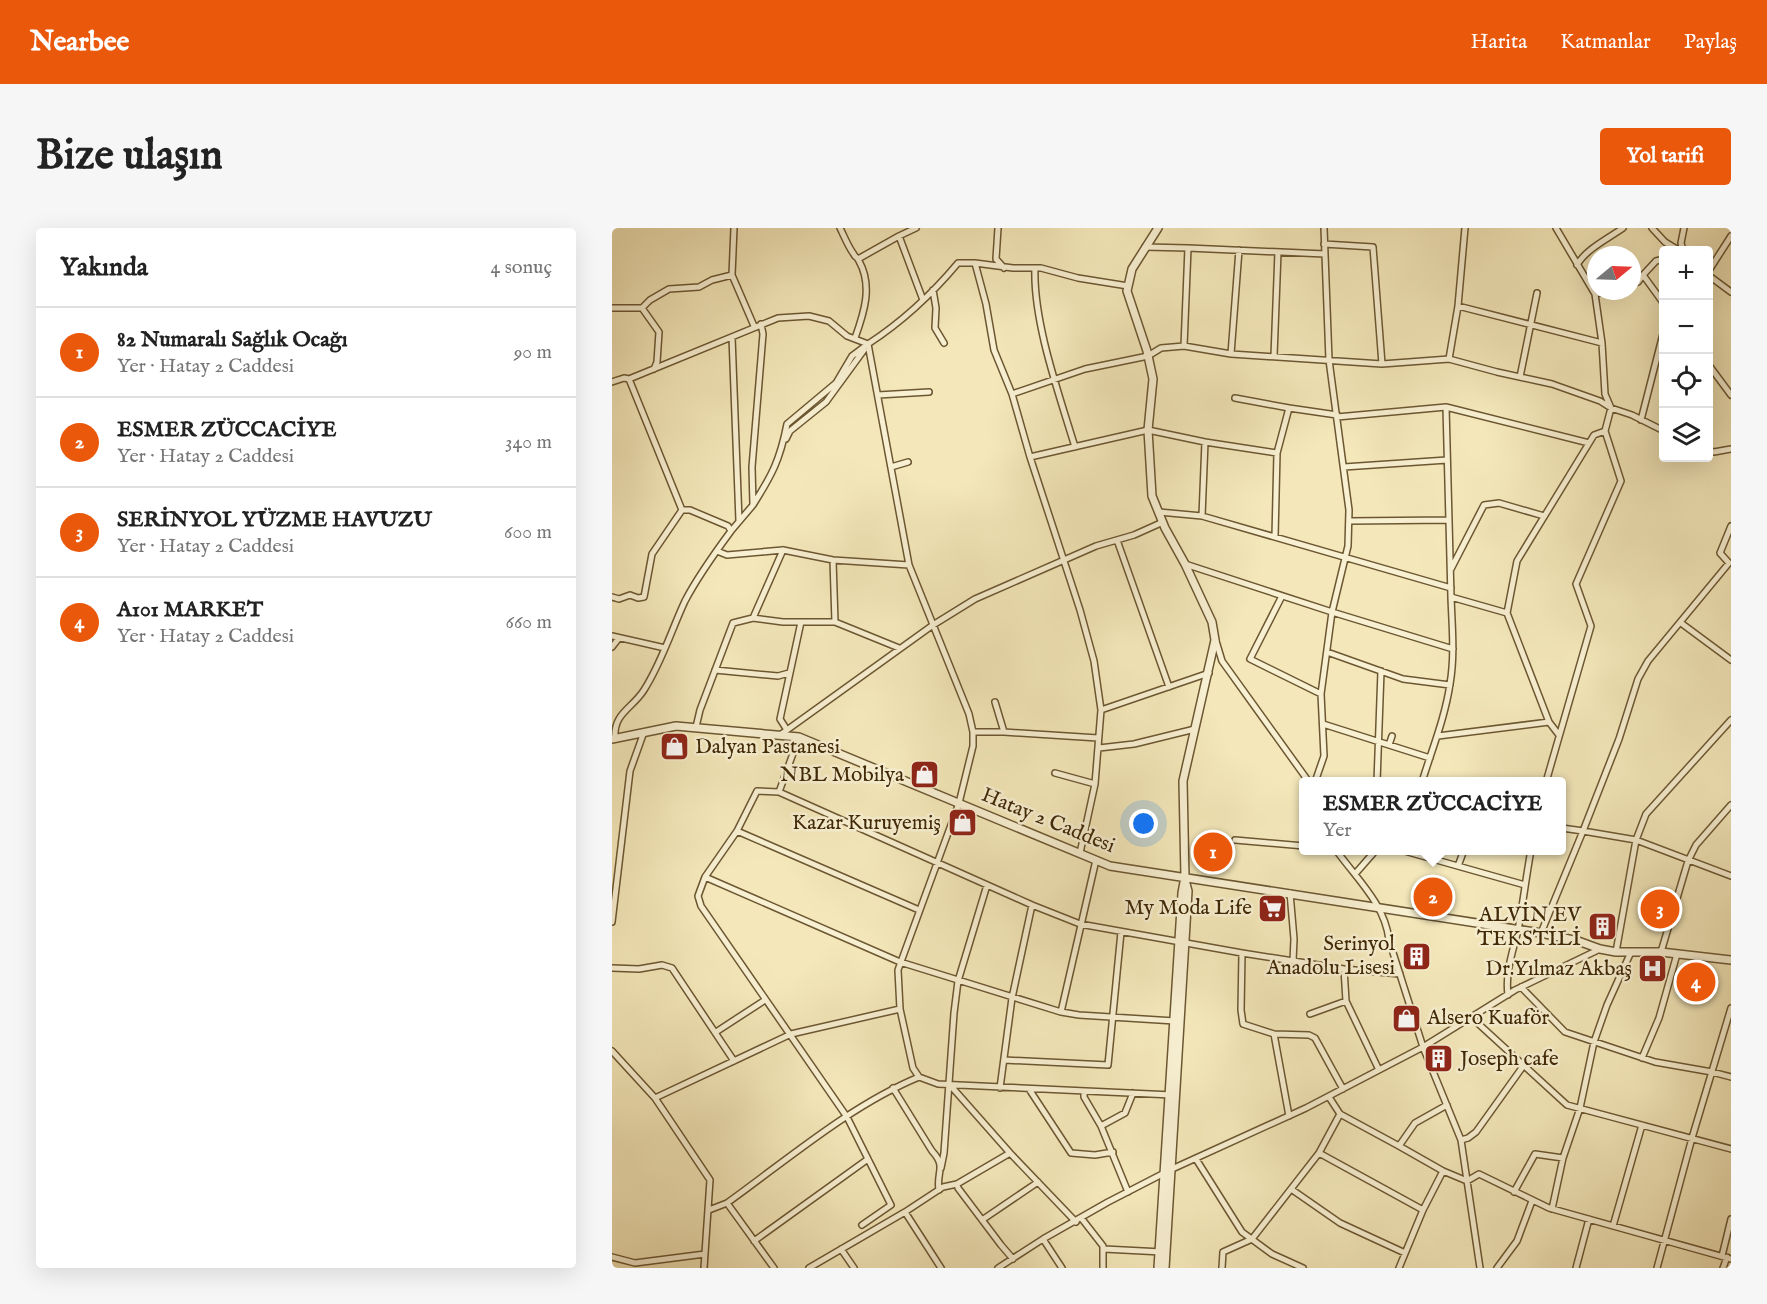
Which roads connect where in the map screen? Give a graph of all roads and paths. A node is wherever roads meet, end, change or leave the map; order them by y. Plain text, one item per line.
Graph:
1 (734, 228) edge
2 (840, 228) edge
3 (916, 228) edge
4 (998, 228) edge
5 (1158, 228) edge
6 (1324, 228) edge
7 (1465, 228) edge
8 (1556, 228) edge
9 (1623, 228) edge
10 (1652, 228) edge
11 (1684, 228) edge
12 (899, 236) junction
13 (1731, 236) edge
14 (1324, 244) junction
15 (1672, 246) edge
16 (1682, 246) edge
17 (1145, 247) junction
18 (1188, 248) junction
19 (1239, 250) junction
20 (1278, 252) junction
21 (1324, 254) junction
22 (858, 259) junction
23 (1659, 260) edge
24 (975, 263) junction
25 (1577, 265) junction
26 (1713, 265) edge
27 (1004, 268) junction
28 (1035, 268) junction
29 (732, 275) junction
30 (1643, 275) junction
31 (1713, 277) edge
32 (1641, 278) edge
33 (1587, 282) edge
34 (1128, 286) junction
35 (933, 290) junction
36 (1731, 292) edge
37 (1537, 293) dead end
38 (923, 300) junction
39 (1595, 300) edge
40 (1661, 300) edge
41 (1458, 306) junction
42 (612, 308) edge
43 (642, 308) junction
44 (761, 324) junction
45 (1531, 324) junction
46 (754, 326) junction
47 (732, 337) junction
48 (855, 338) junction
49 (944, 343) dead end
50 (1602, 343) junction
51 (868, 344) junction
52 (1184, 346) junction
53 (1659, 350) edge
54 (1231, 354) junction
55 (1148, 356) junction
56 (1274, 356) junction
57 (1449, 359) junction
58 (1329, 360) junction
59 (1382, 364) junction
60 (654, 369) junction
61 (1713, 371) edge
62 (1520, 377) junction
63 (629, 379) junction
64 (1054, 379) junction
65 (612, 382) edge
66 (929, 392) dead end
67 (1012, 394) junction
68 (878, 395) junction
69 (1731, 395) edge
70 (1235, 398) dead end
71 (1446, 407) junction
72 (1289, 408) junction
73 (1611, 408) junction
74 (1337, 416) junction
75 (1641, 420) junction
76 (1659, 429) edge
77 (1148, 430) junction
78 (1605, 431) junction
79 (1205, 442) junction
80 (1589, 443) junction
81 (1075, 447) junction
82 (1731, 449) edge
83 (1713, 452) edge
84 (1277, 453) junction
85 (1030, 457) junction
86 (1447, 460) junction
87 (908, 462) dead end
88 (891, 467) junction
89 (1344, 467) junction
90 (753, 505) junction
91 (682, 510) junction
92 (1159, 512) junction
93 (1202, 516) junction
94 (1544, 516) junction
95 (1449, 520) junction
96 (1349, 521) junction
97 (739, 522) junction
98 (1163, 522) junction
99 (1731, 526) edge
100 (731, 531) junction
101 (1275, 537) junction
102 (1117, 540) junction
103 (717, 550) junction
104 (783, 550) junction
105 (1345, 557) junction
106 (833, 560) junction
107 (1064, 561) junction
108 (1185, 564) junction
109 (909, 565) junction
110 (1451, 569) junction
111 (1451, 588) junction
112 (1282, 596) junction
113 (612, 597) edge
114 (1451, 597) junction
115 (1332, 612) junction
116 (1507, 613) junction
117 (753, 618) junction
118 (801, 622) junction
119 (835, 622) junction
120 (1681, 623) junction
121 (933, 625) junction
122 (615, 637) edge
123 (1215, 640) junction
124 (612, 647) edge
125 (665, 648) junction
126 (899, 648) junction
127 (1453, 649) junction
128 (1327, 652) junction
129 (1731, 660) edge
130 (715, 670) junction
131 (1381, 671) junction
132 (789, 673) junction
133 (1209, 673) junction
134 (1450, 685) junction
135 (1169, 687) junction
136 (1321, 694) junction
137 (995, 702) dead end
138 (1101, 710) junction
139 (1731, 720) edge
140 (1549, 722) junction
141 (1323, 724) junction
142 (696, 727) junction
143 (1195, 729) junction
144 (644, 732) junction
145 (973, 732) junction
146 (1004, 732) junction
147 (783, 733) junction
148 (1559, 735) junction
149 (1392, 736) dead end
150 (1438, 736) junction
151 (799, 737) junction
152 (1098, 738) junction
153 (613, 739) edge
154 (1378, 742) junction
155 (1389, 745) junction
156 (1100, 748) junction
157 (1430, 758) junction
158 (1055, 773) dead end
159 (1305, 777) edge
160 (1317, 777) edge
161 (1377, 777) edge
162 (1424, 777) edge
163 (1547, 777) edge
164 (1095, 784) junction
165 (779, 792) junction
166 (959, 803) junction
167 (1731, 805) edge
168 (1566, 829) edge
169 (736, 831) junction
170 (1583, 831) junction
171 (1235, 840) dead end
172 (1636, 840) junction
173 (1299, 846) edge
174 (1080, 853) junction
175 (1339, 855) edge
176 (1371, 855) edge
177 (1419, 855) edge
178 (1462, 855) edge
179 (1530, 855) edge
180 (1096, 860) junction
181 (1688, 861) junction
182 (937, 862) junction
183 (1458, 866) junction
184 (1354, 874) junction
185 (1731, 876) edge
186 (705, 877) junction
187 (1185, 877) junction
188 (987, 885) junction
189 (1525, 885) junction
190 (613, 887) edge
191 (1290, 893) junction
192 (1032, 905) junction
193 (1378, 907) junction
194 (919, 910) junction
195 (612, 922) edge
196 (1080, 924) junction
197 (1518, 929) junction
198 (1121, 932) junction
199 (1541, 933) junction
200 (1182, 941) junction
201 (1600, 949) junction
202 (1616, 952) junction
203 (1631, 952) junction
204 (1661, 952) junction
205 (1242, 953) junction
206 (1677, 954) junction
207 (1731, 960) edge
208 (1293, 961) junction
209 (900, 962) junction
210 (612, 968) edge
211 (1344, 969) junction
212 (1400, 974) junction
213 (958, 981) junction
214 (1521, 987) junction
215 (1508, 995) junction
216 (1012, 998) junction
217 (765, 1000) junction
218 (1346, 1000) junction
219 (900, 1009) junction
220 (1731, 1011) edge
221 (1061, 1012) junction
222 (1310, 1014) dead end
223 (1113, 1017) junction
224 (1471, 1017) junction
225 (1178, 1021) junction
226 (716, 1032) junction
227 (791, 1034) junction
228 (1274, 1034) junction
229 (1594, 1042) junction
230 (1423, 1047) junction
231 (612, 1052) edge
232 (1642, 1058) junction
233 (1004, 1060) junction
234 (734, 1061) junction
235 (1524, 1065) junction
236 (1379, 1071) junction
237 (1712, 1072) junction
238 (919, 1077) junction
239 (1731, 1077) edge
240 (950, 1084) junction
241 (893, 1088) junction
242 (1000, 1088) junction
243 (1029, 1089) junction
244 (1343, 1089) junction
245 (1084, 1091) junction
246 (1133, 1093) junction
247 (1173, 1095) junction
248 (1329, 1097) junction
249 (655, 1098) junction
250 (1447, 1105) junction
251 (1580, 1108) junction
252 (1340, 1114) junction
253 (847, 1116) junction
254 (1289, 1116) junction
255 (1642, 1125) junction
256 (1101, 1126) junction
257 (1692, 1138) junction
258 (1461, 1140) junction
259 (1399, 1146) junction
260 (1731, 1149) edge
261 (1113, 1152) junction
262 (1010, 1153) junction
263 (1320, 1153) junction
264 (1563, 1158) junction
265 (868, 1159) junction
266 (1196, 1159) junction
267 (941, 1168) junction
268 (1172, 1169) junction
269 (1443, 1171) junction
270 (1164, 1174) junction
271 (1467, 1181) junction
272 (1038, 1182) junction
273 (957, 1184) junction
274 (1291, 1189) junction
275 (939, 1190) junction
276 (1128, 1192) junction
277 (1514, 1192) junction
278 (1532, 1201) junction
279 (727, 1203) junction
280 (1552, 1209) junction
281 (710, 1210) junction
282 (1423, 1210) junction
283 (905, 1212) junction
284 (1590, 1219) junction
285 (1731, 1219) edge
286 (981, 1220) junction
287 (1079, 1220) junction
288 (862, 1225) dead end
289 (1613, 1226) junction
290 (1044, 1239) junction
291 (1252, 1239) junction
292 (1665, 1240) junction
293 (754, 1241) junction
294 (841, 1249) junction
295 (1104, 1249) junction
296 (1163, 1252) junction
297 (1405, 1253) junction
298 (705, 1254) junction
299 (612, 1257) edge
300 (1727, 1258) edge
301 (1013, 1259) junction
302 (1002, 1267) edge
303 (704, 1268) edge
304 (774, 1268) edge
305 (808, 1268) edge
306 (854, 1268) edge
307 (941, 1268) edge
308 (1062, 1268) edge
309 (1103, 1268) edge
310 (1158, 1268) edge
311 (1165, 1268) edge
312 (1222, 1268) edge
313 (1303, 1268) edge
314 (1400, 1268) edge
315 (1480, 1268) edge
316 (1497, 1268) edge
317 (1576, 1268) edge
318 (1657, 1268) edge
319 (1723, 1268) edge

1 - 29 street
2 - 22 street
3 - 12 street
4 - 27 street
5 - 17 street
6 - 14 street
7 - 41 street
8 - 25 street
9 - 25 street
10 - 15 street
11 - 16 street
12 - 22 street
12 - 38 street
13 - 26 street
14 - 21 street
14 - 59 street
17 - 18 street
17 - 34 street
18 - 19 street
18 - 52 street
19 - 20 street
19 - 54 street
20 - 21 street
20 - 56 street
21 - 58 street
22 - 48 street
23 - 30 street
24 - 27 street
24 - 35 street
24 - 67 street
25 - 33 street
27 - 28 street
28 - 34 street
28 - 64 street
29 - 43 street
29 - 46 street
30 - 32 street
30 - 40 street
31 - 36 street
34 - 55 street
35 - 38 street
35 - 49 street
37 - 45 street
38 - 51 street
39 - 50 street
41 - 45 street
41 - 57 street
42 - 43 street
43 - 60 street
44 - 46 street
44 - 48 street
44 - 90 street
45 - 50 street
45 - 62 street
46 - 47 street
47 - 60 street
47 - 97 street
48 - 51 street
50 - 73 street
51 - 68 street
51 - 90 street
52 - 54 street
52 - 55 street
53 - 75 street
54 - 56 street
55 - 64 street
55 - 77 street
56 - 58 street
57 - 59 street
57 - 62 street
58 - 59 street
58 - 74 street
60 - 63 street
61 - 69 street
62 - 73 street
63 - 65 street
63 - 91 street
64 - 67 street
64 - 81 street
66 - 68 street
67 - 85 street
68 - 88 street
70 - 72 street
71 - 74 street
71 - 80 street
71 - 86 street
72 - 74 street
72 - 84 street
73 - 75 street
73 - 78 street
74 - 89 street
75 - 76 street
77 - 79 street
77 - 81 street
77 - 92 street
78 - 80 street
78 - 148 street
79 - 84 street
79 - 93 street
80 - 94 street
81 - 85 street
82 - 83 street
84 - 101 street
85 - 107 street
86 - 89 street
86 - 95 street
87 - 88 street
88 - 109 street
89 - 96 street
90 - 97 street
91 - 100 street
91 - 113 street
92 - 93 street
92 - 98 street
93 - 101 street
94 - 110 street
94 - 116 street
95 - 96 street
95 - 110 street
96 - 105 street
97 - 100 street
98 - 102 street
98 - 108 street
99 - 120 street
100 - 103 street
101 - 105 street
102 - 107 street
102 - 135 street
103 - 104 street
103 - 125 street
104 - 106 street
104 - 117 street
105 - 111 street
105 - 115 street
106 - 109 street
106 - 119 street
107 - 121 street
107 - 138 street
108 - 112 street
108 - 123 street
109 - 121 street
110 - 111 street
111 - 114 street
112 - 115 street
112 - 136 street
114 - 116 street
114 - 127 street
115 - 127 street
115 - 128 street
116 - 140 street
117 - 118 street
117 - 130 street
118 - 119 street
118 - 132 street
119 - 126 street
120 - 129 street
120 - 170 street
121 - 126 street
121 - 145 street
122 - 124 street
122 - 125 street
123 - 133 street
123 - 159 street
125 - 153 street
126 - 147 street
127 - 134 street
128 - 131 street
128 - 136 street
130 - 132 street
130 - 142 street
131 - 134 street
131 - 154 street
132 - 147 street
133 - 135 street
133 - 143 street
134 - 150 street
135 - 138 street
136 - 141 street
137 - 146 street
138 - 152 street
139 - 172 street
140 - 148 street
140 - 150 street
141 - 154 street
141 - 160 street
142 - 144 street, Hatay 2 Caddesi
142 - 147 street, Hatay 2 Caddesi
143 - 156 street
143 - 187 street
144 - 153 street, Hatay 2 Caddesi
144 - 190 street
145 - 146 street
145 - 166 street
146 - 152 street
147 - 151 street, Hatay 2 Caddesi
148 - 163 street
149 - 155 street
150 - 157 street
151 - 165 street
151 - 166 street, Hatay 2 Caddesi
152 - 156 street
154 - 155 street
154 - 161 street
155 - 157 street
156 - 164 street
157 - 162 street
158 - 164 street
164 - 174 street
165 - 169 street
165 - 182 street
166 - 174 street, Hatay 2 Caddesi
166 - 182 street
167 - 181 street
168 - 170 street
169 - 186 street
169 - 194 street
170 - 172 street
170 - 199 street
171 - 173 street
172 - 181 street
172 - 202 street
174 - 180 street, Hatay 2 Caddesi
175 - 184 street
176 - 184 street
177 - 183 street
178 - 183 street
179 - 189 street
180 - 187 street, Hatay 2 Caddesi
180 - 196 street
181 - 185 street
181 - 204 street
182 - 188 street
182 - 194 street
183 - 189 street
184 - 193 street
186 - 209 street
186 - 217 street
187 - 191 street, Hatay 2 Caddesi
187 - 200 street
188 - 192 street
188 - 213 street
189 - 197 street
190 - 195 street
191 - 193 street, Hatay 2 Caddesi
191 - 208 street
192 - 196 street
192 - 216 street
193 - 197 street, Hatay 2 Caddesi
193 - 212 street
194 - 209 street
196 - 198 street
196 - 221 street
197 - 199 street, Hatay 2 Caddesi
197 - 215 street
198 - 200 street
198 - 223 street
199 - 201 street, Hatay 2 Caddesi
200 - 205 street
200 - 225 street
201 - 202 street, Hatay 2 Caddesi
201 - 214 street
202 - 203 street, Hatay 2 Caddesi
203 - 204 street, Hatay 2 Caddesi
203 - 229 street
204 - 206 street, Hatay 2 Caddesi
205 - 208 street
205 - 228 street
206 - 207 street, Hatay 2 Caddesi
206 - 232 street
208 - 211 street
209 - 213 street
209 - 219 street
210 - 226 street
211 - 212 street
211 - 218 street
212 - 230 street
213 - 216 street
213 - 240 street
214 - 215 street
214 - 229 street
215 - 224 street
216 - 221 street
216 - 233 street
217 - 226 street
217 - 227 street
218 - 222 street
218 - 236 street
219 - 227 street
219 - 238 street
220 - 237 street
221 - 223 street
223 - 225 street
223 - 233 street
224 - 230 street
224 - 235 street
225 - 247 street
226 - 234 street
227 - 234 street
227 - 253 street
228 - 244 street
228 - 254 street
229 - 232 street
229 - 251 street
230 - 236 street
230 - 250 street
231 - 249 street
232 - 237 street
233 - 242 street
234 - 249 street
235 - 251 street
235 - 258 street
236 - 244 street
237 - 239 street
237 - 257 street
238 - 240 street
238 - 241 street
240 - 242 street
240 - 262 street
240 - 267 street
241 - 253 street
241 - 267 street
242 - 243 street
243 - 245 street
243 - 261 street
244 - 248 street
245 - 246 street
245 - 256 street
246 - 247 street
246 - 256 street
247 - 268 street
247 - 270 street
248 - 252 street
248 - 254 street
249 - 281 street
250 - 258 street
250 - 259 street
251 - 255 street
251 - 264 street
252 - 259 street
252 - 263 street
253 - 265 street
253 - 279 street
254 - 266 street
255 - 257 street
255 - 289 street
256 - 261 street
257 - 260 street
257 - 292 street
258 - 271 street
259 - 269 street
261 - 276 street
262 - 272 street
262 - 273 street
263 - 274 street
263 - 282 street
264 - 277 street
264 - 280 street
265 - 288 street
265 - 293 street
266 - 268 street
266 - 291 street
267 - 275 street
268 - 270 street
268 - 296 street
269 - 271 street
269 - 282 street
270 - 276 street
270 - 296 street
271 - 277 street
271 - 315 street
272 - 286 street
272 - 287 street
273 - 275 street
273 - 286 street
274 - 291 street
274 - 297 street
275 - 283 street
276 - 287 street
277 - 278 street
278 - 280 street
278 - 316 street
279 - 281 street
279 - 293 street
280 - 284 street
281 - 298 street
282 - 297 street
283 - 294 street
283 - 307 street
284 - 289 street
284 - 317 street
285 - 300 street
286 - 301 street
287 - 290 street
287 - 295 street
289 - 292 street
290 - 301 street
290 - 308 street
291 - 312 street
291 - 313 street
292 - 300 street
292 - 318 street
293 - 304 street
294 - 305 street
294 - 306 street
295 - 296 street
295 - 309 street
296 - 310 street
296 - 311 street
297 - 314 street
298 - 299 street
298 - 303 street
300 - 319 street
301 - 302 street

